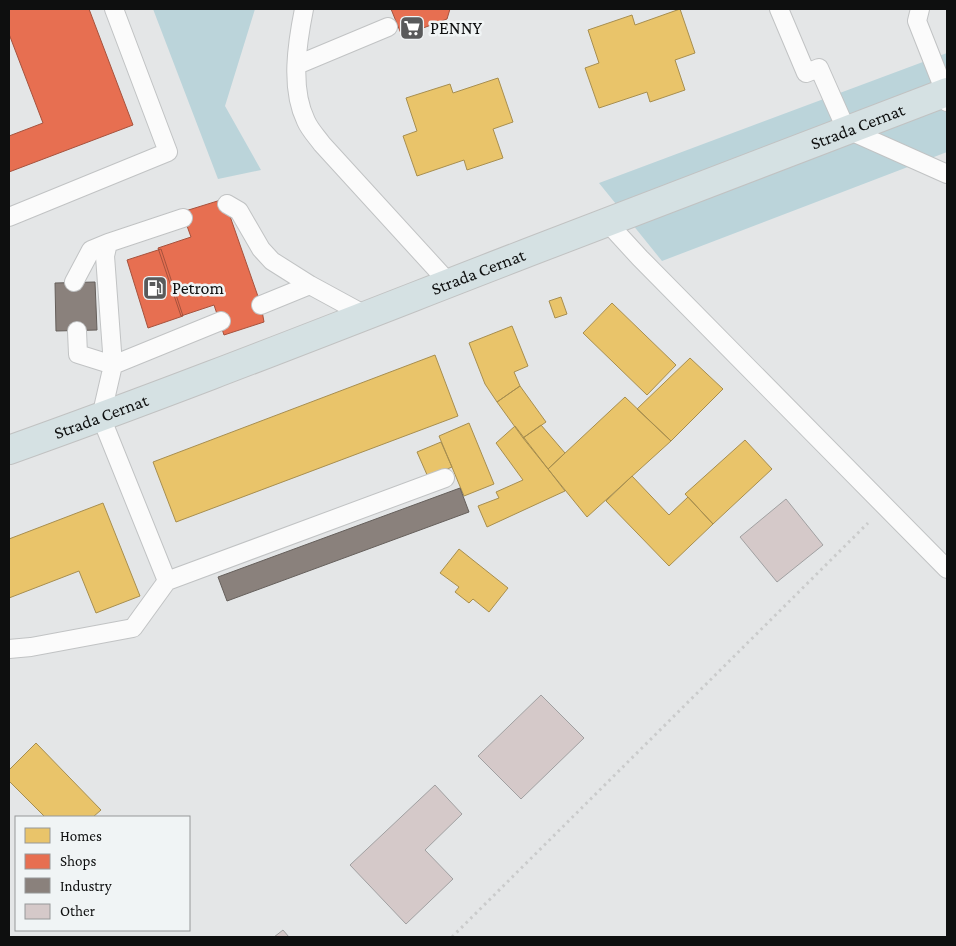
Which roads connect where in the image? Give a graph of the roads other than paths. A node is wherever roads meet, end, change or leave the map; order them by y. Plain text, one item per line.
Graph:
1 (114, 9) edge
2 (304, 9) edge
3 (779, 9) edge
4 (916, 13) edge
5 (388, 27) dead end
6 (297, 65) junction
7 (947, 97) edge
8 (846, 130) junction
9 (947, 174) edge
10 (227, 204) dead end
11 (9, 217) edge
12 (183, 218) dead end
13 (607, 222) junction
14 (108, 243) junction
15 (74, 282) dead end
16 (449, 283) junction
17 (310, 285) junction
18 (261, 305) dead end
19 (368, 316) junction
20 (221, 321) dead end
21 (76, 331) dead end
22 (113, 364) junction
23 (101, 417) junction
24 (9, 450) edge
25 (445, 478) dead end
26 (947, 569) edge
27 (167, 581) junction
28 (9, 649) edge

1 - 11 lane
2 - 6 lane
3 - 8 lane
4 - 7 lane
5 - 6 lane
6 - 16 lane
7 - 8 main road, Strada Cernat
8 - 9 lane
8 - 13 main road, Strada Cernat
10 - 17 lane
12 - 14 lane
13 - 16 main road, Strada Cernat
13 - 26 lane
14 - 15 lane
14 - 22 lane
16 - 19 main road, Strada Cernat
17 - 18 lane
17 - 19 lane
19 - 23 main road, Strada Cernat
20 - 22 lane
21 - 22 lane
22 - 23 lane
23 - 24 main road, Strada Cernat
23 - 27 lane
25 - 27 lane
27 - 28 lane

